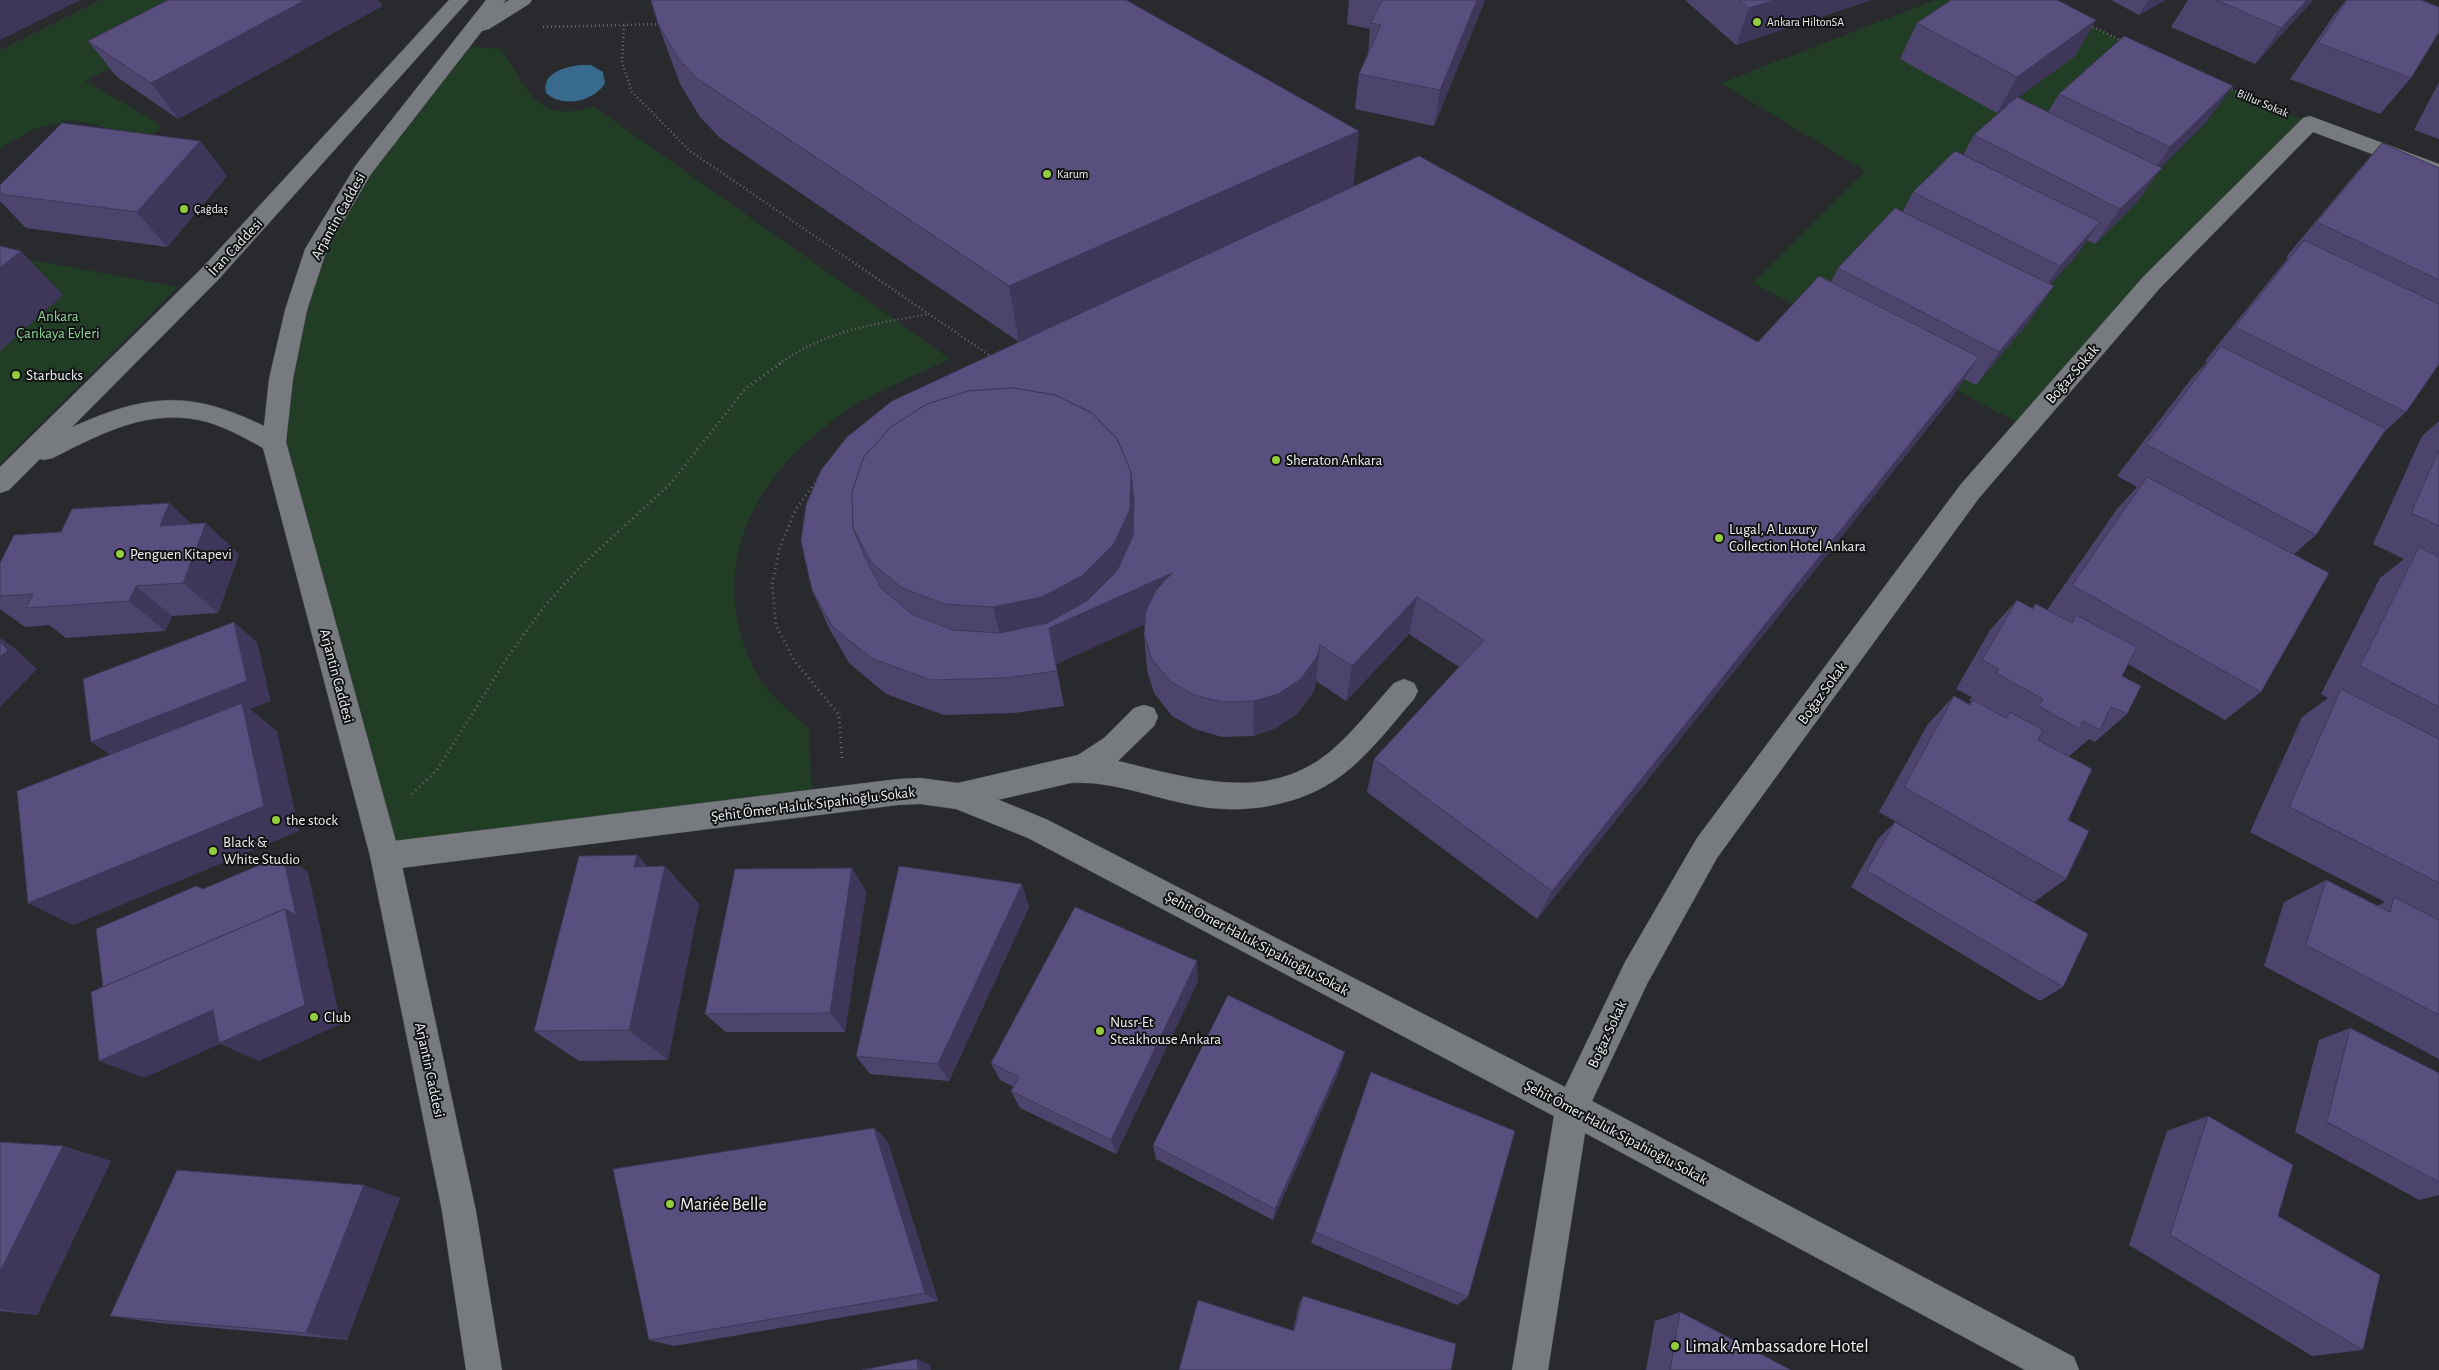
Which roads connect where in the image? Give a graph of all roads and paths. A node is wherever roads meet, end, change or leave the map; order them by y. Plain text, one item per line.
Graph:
1 (459, 0) edge
2 (496, 0) edge
3 (522, 0) edge
4 (666, 24) edge
5 (2086, 24) edge
6 (624, 25) junction
7 (473, 30) junction
8 (2130, 44) edge
9 (2228, 88) edge
10 (2310, 123) junction
11 (2439, 172) edge
12 (929, 314) junction
13 (994, 358) edge
14 (274, 442) junction
15 (23, 461) junction
16 (822, 473) edge
17 (0, 483) edge
18 (1404, 691) dead end
19 (1144, 716) dead end
20 (1071, 770) junction
21 (958, 796) junction
22 (845, 799) junction
23 (374, 815) junction
24 (385, 856) junction
25 (1572, 1108) junction
26 (484, 1370) edge
27 (1530, 1370) edge
28 (2061, 1370) edge

1 - 15 street, İran Caddesi
2 - 7 street
3 - 7 street
4 - 6 path
5 - 8 path
6 - 7 path
6 - 12 path
7 - 14 street, Arjantin Caddesi
9 - 10 path, Billur Sokak
10 - 11 street
10 - 25 street, Boğaz Sokak
12 - 13 path
12 - 23 path
14 - 15 street
14 - 23 street, Arjantin Caddesi
15 - 17 street, İran Caddesi
16 - 22 path
18 - 20 street
19 - 20 street
20 - 21 street
21 - 22 street, Şehit Ömer Haluk Sipahioğlu Sokak
21 - 25 street, Şehit Ömer Haluk Sipahioğlu Sokak
22 - 24 street, Şehit Ömer Haluk Sipahioğlu Sokak
23 - 24 street, Arjantin Caddesi
24 - 26 street, Arjantin Caddesi
25 - 27 street, Boğaz Sokak
25 - 28 street, Şehit Ömer Haluk Sipahioğlu Sokak

